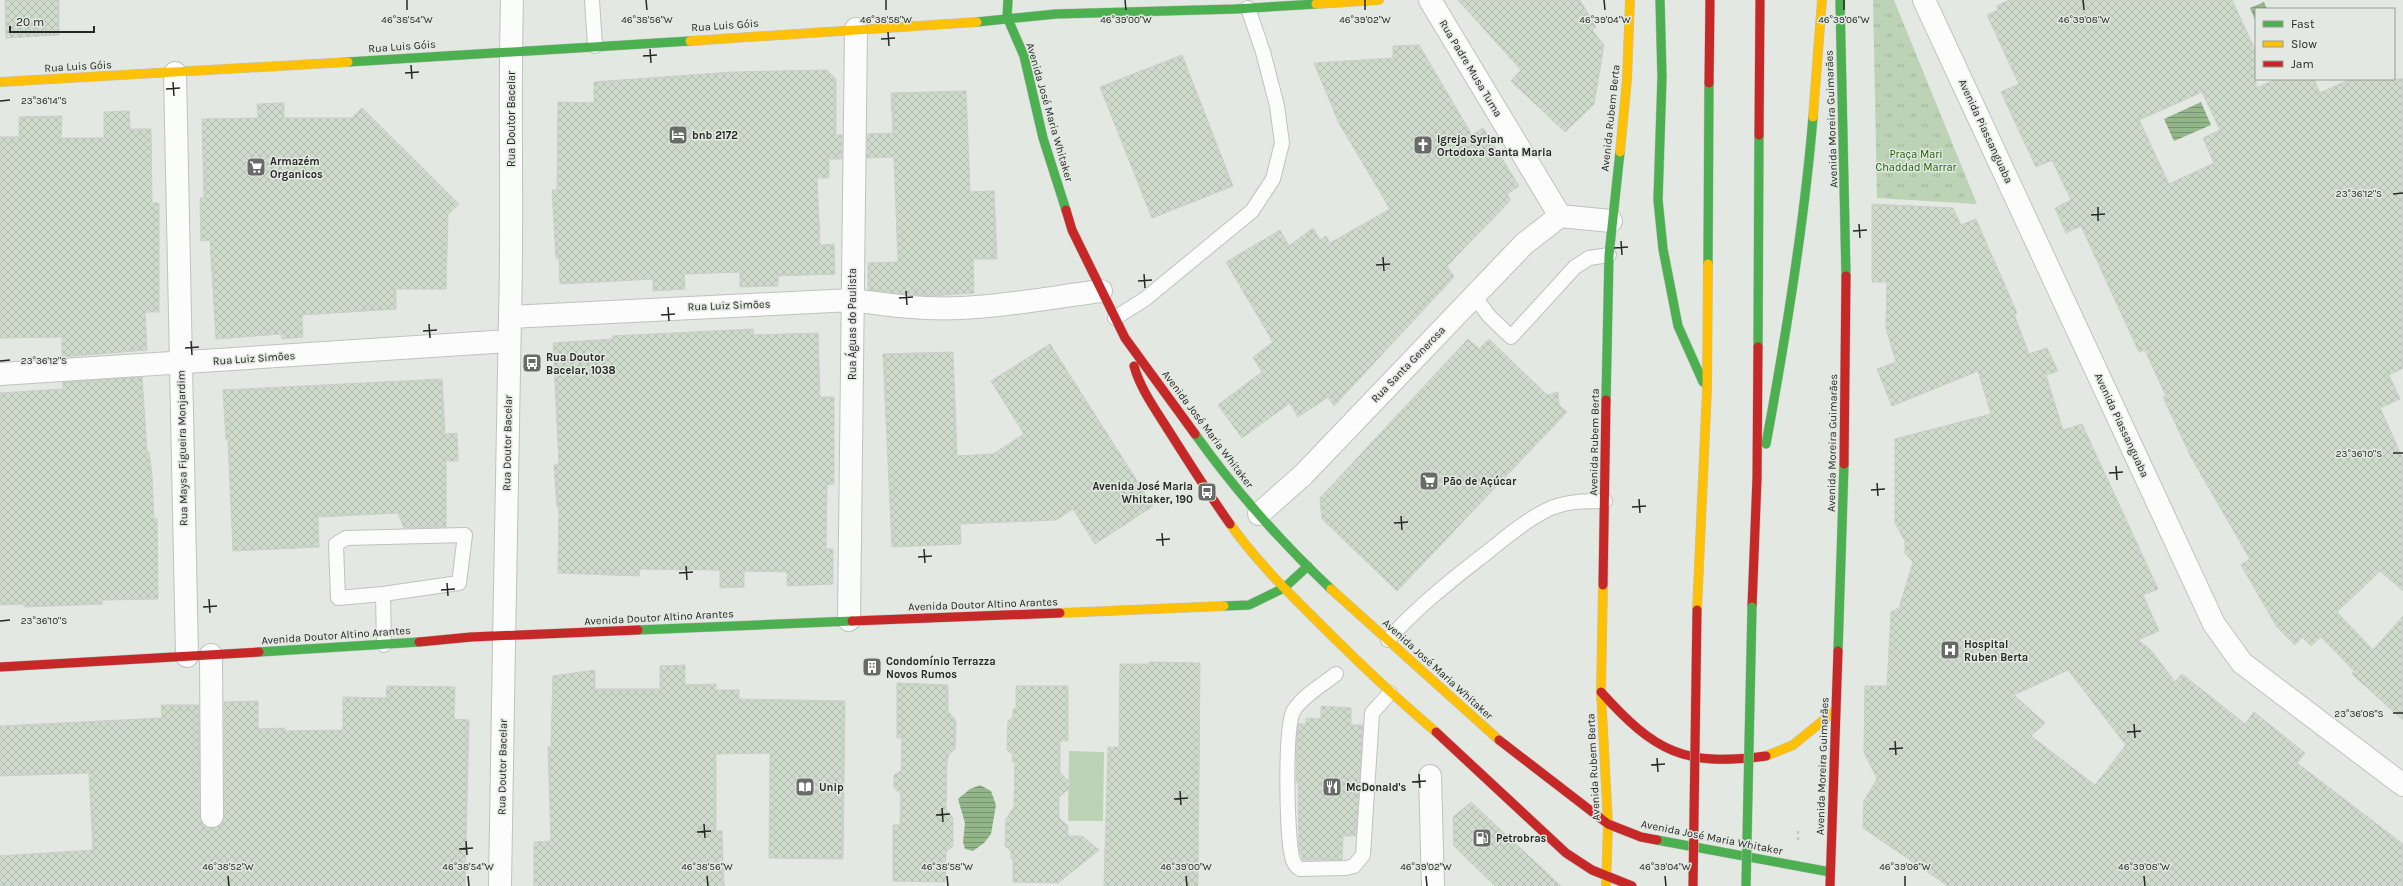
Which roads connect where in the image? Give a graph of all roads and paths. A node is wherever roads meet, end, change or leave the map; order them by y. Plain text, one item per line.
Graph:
1 (512, 0) edge
2 (592, 0) edge
3 (1008, 0) edge
4 (1379, 0) edge
5 (1430, 0) edge
6 (1630, 0) edge
7 (1660, 0) edge
8 (1710, 0) edge
9 (1760, 0) edge
10 (1822, 0) edge
11 (1840, 0) edge
12 (1930, 2) edge
13 (1247, 5) edge
14 (999, 6) dead end
15 (1007, 17) junction
16 (856, 29) junction
17 (595, 46) junction
18 (511, 51) junction
19 (175, 73) junction
20 (0, 82) edge
21 (1560, 216) junction
22 (1611, 221) junction
23 (1608, 255) junction
24 (1101, 291) junction
25 (1473, 296) junction
26 (852, 300) junction
27 (510, 316) junction
28 (1116, 318) junction
29 (1126, 338) junction
30 (509, 341) junction
31 (180, 363) junction
32 (0, 374) edge
33 (1707, 389) junction
34 (1757, 478) junction
35 (1605, 500) junction
36 (1259, 514) junction
37 (1308, 566) junction
38 (1284, 588) junction
39 (383, 594) junction
40 (849, 620) junction
41 (502, 636) junction
42 (1388, 640) junction
43 (384, 645) junction
44 (210, 655) junction
45 (187, 656) junction
46 (0, 667) edge
47 (1336, 674) dead end
48 (1601, 692) junction
49 (1390, 693) junction
50 (1836, 710) junction
51 (1430, 776) dead end
52 (2403, 785) edge
53 (212, 816) dead end
54 (1608, 824) junction
55 (1798, 831) dead end
56 (1798, 841) dead end
57 (1830, 872) junction
58 (1607, 876) junction
59 (500, 886) edge
60 (1433, 886) edge
61 (1606, 886) edge
62 (1632, 886) edge
63 (1693, 886) edge
64 (1746, 886) edge
65 (1830, 886) edge

1 - 18 street, Rua Doutor Bacelar
2 - 17 lane
3 - 15 main road, Avenida José Maria Whitaker
4 - 13 main road, Rua Luis Góis
5 - 21 street, Rua Padre Musa Tuma
6 - 22 main road, Avenida Rubem Berta
7 - 33 main road
8 - 33 main road
9 - 34 main road
10 - 34 main road
11 - 50 main road, Avenida Moreira Guimarães
12 - 52 street, Avenida Piassanguaba
13 - 15 main road, Rua Luis Góis
13 - 28 lane
14 - 15 main road
15 - 16 main road, Rua Luis Góis
15 - 24 main road, Avenida José Maria Whitaker
16 - 17 main road, Rua Luis Góis
16 - 26 street, Rua Águas do Paulista
17 - 18 main road, Rua Luis Góis
18 - 19 main road, Rua Luis Góis
18 - 27 street, Rua Doutor Bacelar
19 - 20 main road, Rua Luis Góis
19 - 31 street, Rua Maysa Figueira Monjardim
21 - 22 street
21 - 25 street, Rua Santa Generosa
22 - 23 main road, Avenida Rubem Berta
23 - 25 lane
23 - 35 main road, Avenida Rubem Berta
24 - 26 street, Rua Luiz Simões
24 - 28 main road, Avenida José Maria Whitaker
25 - 36 street, Rua Santa Generosa
26 - 27 street, Rua Luiz Simões
26 - 40 street, Rua Águas do Paulista
27 - 30 street, Rua Doutor Bacelar
28 - 29 main road, Avenida José Maria Whitaker
29 - 36 main road, Avenida José Maria Whitaker
29 - 38 main road, Avenida José Maria Whitaker
30 - 31 street, Rua Luiz Simões
30 - 41 street, Rua Doutor Bacelar
31 - 32 street, Rua Luiz Simões
31 - 45 street, Rua Maysa Figueira Monjardim
33 - 63 main road, bridge
34 - 64 main road, bridge
35 - 42 lane
35 - 48 main road, Avenida Rubem Berta
36 - 37 main road, Avenida José Maria Whitaker
37 - 38 main road, Avenida Doutor Altino Arantes
37 - 42 main road, Avenida José Maria Whitaker
38 - 40 main road, Avenida Doutor Altino Arantes
38 - 49 main road, Avenida José Maria Whitaker
39 - 39 lane
39 - 43 lane
40 - 41 main road, Avenida Doutor Altino Arantes
41 - 43 main road, Avenida Doutor Altino Arantes
41 - 59 street, Rua Doutor Bacelar
42 - 54 main road, Avenida José Maria Whitaker
43 - 44 main road, Avenida Doutor Altino Arantes
44 - 45 main road, Avenida Doutor Altino Arantes
44 - 53 street
45 - 46 main road, Avenida Doutor Altino Arantes
47 - 49 lane
48 - 50 main road
48 - 54 main road, Avenida Rubem Berta
49 - 58 main road, Avenida José Maria Whitaker
50 - 57 main road, Avenida Moreira Guimarães
51 - 60 street
54 - 57 main road, Avenida José Maria Whitaker
54 - 58 main road, Avenida Rubem Berta
55 - 56 path
57 - 65 main road, Avenida Moreira Guimarães
58 - 61 main road, Avenida Rubem Berta
58 - 62 main road, Avenida José Maria Whitaker

